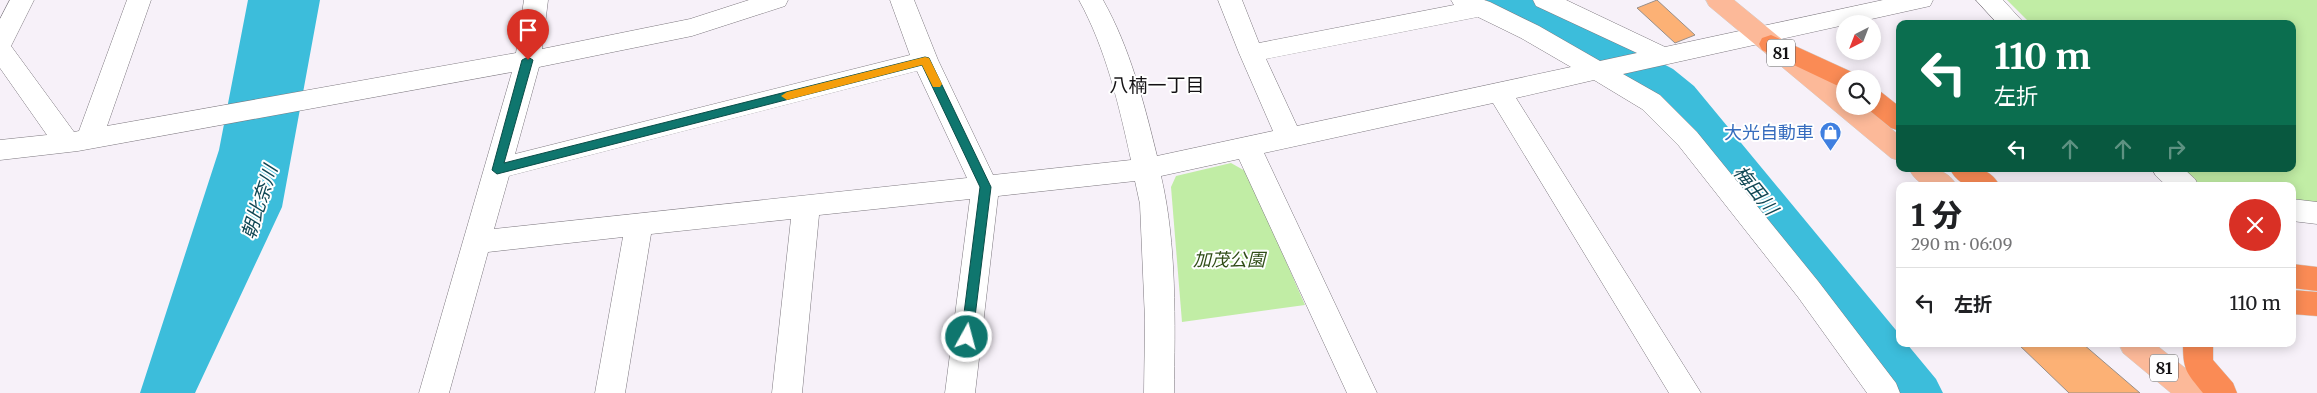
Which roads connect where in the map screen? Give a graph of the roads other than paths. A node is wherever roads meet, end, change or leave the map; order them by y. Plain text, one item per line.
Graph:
1 (22, 0) edge
2 (139, 0) edge
3 (536, 0) edge
4 (776, 0) edge
5 (902, 0) edge
6 (1091, 0) edge
7 (1230, 0) edge
8 (1545, 0) edge
9 (1718, 0) edge
10 (1988, 0) edge
11 (1907, 1) edge
12 (1472, 4) edge
13 (2009, 20) edge
14 (1765, 39) junction
15 (0, 43) edge
16 (0, 49) edge
17 (1251, 53) junction
18 (1659, 58) junction
19 (528, 60) junction
20 (925, 60) junction
21 (1601, 70) junction
22 (1836, 74) edge
23 (1499, 91) junction
24 (1836, 98) edge
25 (1881, 107) edge
26 (1857, 115) edge
27 (1896, 118) edge
28 (1289, 137) junction
29 (86, 139) junction
30 (1247, 146) junction
31 (1896, 148) edge
32 (0, 150) edge
33 (1146, 169) junction
34 (497, 170) junction
35 (1926, 172) edge
36 (1967, 172) edge
37 (2169, 172) edge
38 (1938, 182) edge
39 (1981, 182) edge
40 (2181, 182) edge
41 (985, 187) junction
42 (806, 206) junction
43 (2296, 210) edge
44 (2317, 213) edge
45 (639, 224) junction
46 (476, 242) junction
47 (2296, 276) edge
48 (2317, 279) edge
49 (2296, 302) edge
50 (2317, 304) edge
51 (2138, 347) edge
52 (2198, 347) edge
53 (434, 393) edge
54 (610, 393) edge
55 (787, 393) edge
56 (960, 393) edge
57 (1158, 393) edge
58 (1362, 393) edge
59 (1686, 393) edge
60 (1884, 393) edge
61 (2193, 393) edge
62 (2222, 393) edge

1 - 15 street
2 - 29 street
3 - 19 street
4 - 19 street
5 - 20 street
6 - 33 street
7 - 17 street
8 - 18 street
9 - 14 main road, 81
10 - 13 street
11 - 14 street
12 - 17 street
12 - 21 street
14 - 18 street
14 - 22 highway
14 - 24 main road, 81
16 - 29 street
17 - 28 street
18 - 21 street
19 - 29 street
19 - 34 street
20 - 34 street
20 - 41 street
21 - 23 street
21 - 60 street
23 - 28 street
23 - 59 street
25 - 27 highway
26 - 31 main road, 81
28 - 30 street
29 - 32 street
30 - 33 street
30 - 58 street
33 - 41 street
33 - 57 street
34 - 46 street
35 - 38 main road
36 - 39 highway
37 - 40 street
41 - 42 street
41 - 56 street
42 - 45 street
42 - 55 street
43 - 44 street
45 - 46 street
45 - 54 street
46 - 53 street
47 - 48 highway
49 - 50 highway
51 - 61 main road, 81
52 - 62 highway

